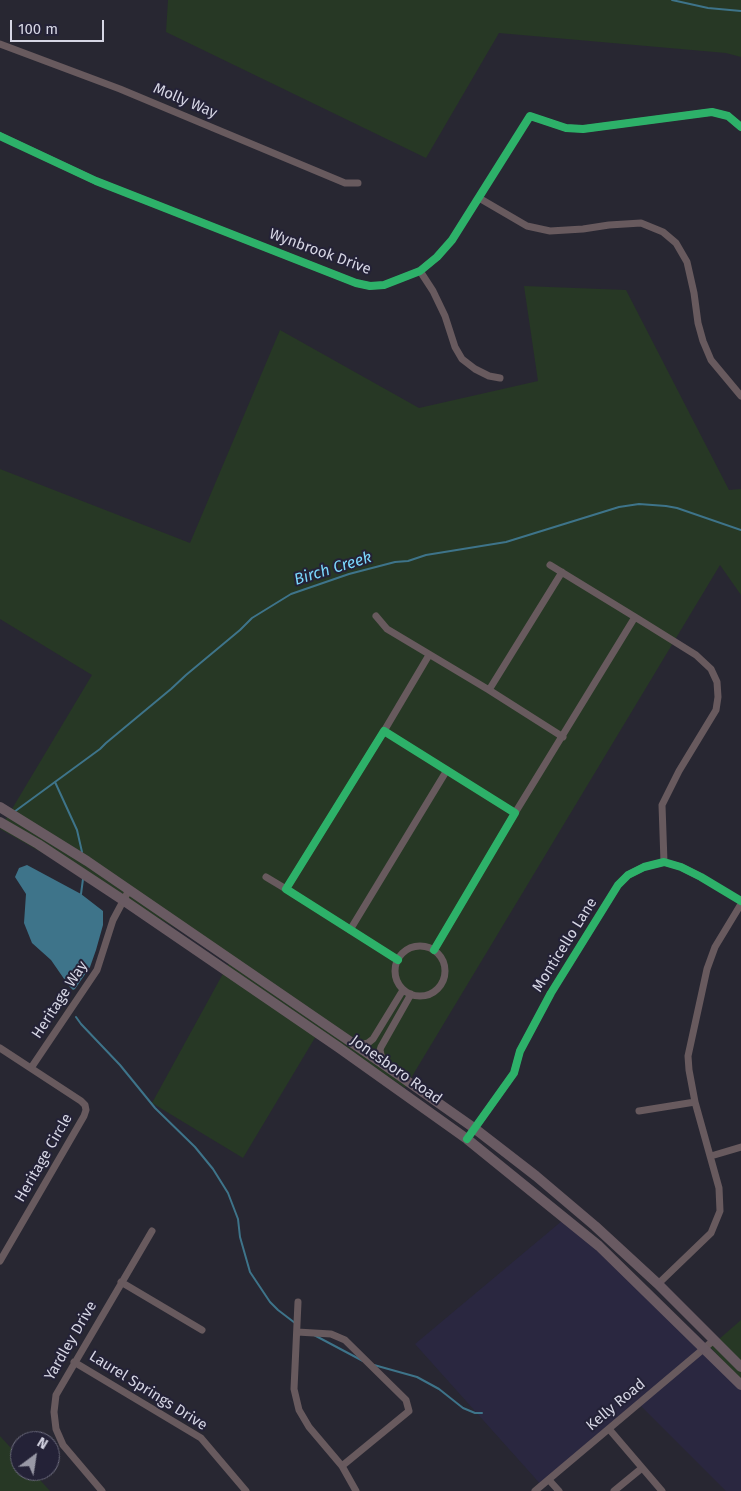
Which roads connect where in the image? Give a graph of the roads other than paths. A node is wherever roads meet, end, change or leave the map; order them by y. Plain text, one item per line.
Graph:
1 (0, 44) edge
2 (741, 127) edge
3 (0, 136) edge
4 (358, 183) dead end
5 (479, 198) junction
6 (420, 270) junction
7 (500, 378) dead end
8 (741, 396) edge
9 (550, 565) dead end
10 (562, 572) junction
11 (376, 616) dead end
12 (635, 617) junction
13 (429, 655) junction
14 (489, 690) junction
15 (384, 731) junction
16 (563, 737) junction
17 (447, 770) junction
18 (0, 807) edge
19 (515, 813) junction
20 (0, 822) edge
21 (664, 862) junction
22 (266, 877) dead end
23 (286, 889) junction
24 (129, 890) junction
25 (123, 900) junction
26 (741, 903) edge
27 (350, 930) junction
28 (434, 950) junction
29 (398, 960) junction
30 (404, 990) junction
31 (411, 994) junction
32 (357, 1046) junction
33 (0, 1048) edge
34 (384, 1064) junction
35 (31, 1068) junction
36 (695, 1102) junction
37 (639, 1110) dead end
38 (474, 1128) junction
39 (467, 1139) junction
40 (741, 1148) edge
41 (710, 1156) junction
42 (152, 1231) dead end
43 (0, 1261) edge
44 (121, 1282) junction
45 (658, 1284) junction
46 (298, 1302) dead end
47 (202, 1330) dead end
48 (297, 1332) junction
49 (714, 1340) junction
50 (704, 1348) junction
51 (74, 1362) junction
52 (741, 1367) edge
53 (741, 1385) edge
54 (608, 1429) junction
55 (342, 1466) junction
56 (642, 1468) junction
57 (549, 1480) junction
58 (102, 1491) edge
59 (246, 1491) edge
60 (356, 1491) edge
61 (535, 1491) edge
62 (559, 1491) edge
63 (614, 1491) edge
64 (662, 1491) edge

1 - 4 street, Molly Way
2 - 5 street, Wynbrook Drive
3 - 6 street, Wynbrook Drive
5 - 6 street, Wynbrook Drive
5 - 8 street
6 - 7 street
9 - 10 street
10 - 12 street
10 - 14 street
11 - 13 street
12 - 16 street
12 - 21 street
13 - 14 street
13 - 15 street
14 - 16 street
15 - 17 street
15 - 23 street
16 - 19 street
17 - 19 street
17 - 27 street
18 - 24 main road, Jonesboro Road
19 - 28 street
20 - 25 main road, Jonesboro Road
21 - 26 street
21 - 38 street, Monticello Lane
22 - 23 street
23 - 27 street
24 - 25 street, Heritage Way
24 - 32 main road, Jonesboro Road
25 - 35 street, Heritage Way
25 - 39 main road, Jonesboro Road
26 - 36 street
27 - 29 street
28 - 29 street
28 - 31 street
29 - 30 street
30 - 31 street
30 - 32 street
31 - 34 street
32 - 34 main road, Jonesboro Road
33 - 35 street, Heritage Circle
34 - 38 main road, Jonesboro Road
35 - 43 street, Heritage Circle
36 - 37 street
36 - 41 street
38 - 39 street, Monticello Lane
38 - 45 main road, Jonesboro Road
39 - 50 main road, Jonesboro Road
40 - 41 street
41 - 45 street
42 - 44 street, Yardley Drive
44 - 47 street
44 - 51 street, Yardley Drive
45 - 49 main road, Jonesboro Road
46 - 48 street
48 - 55 street
48 - 55 street
49 - 50 street, Kelly Road
49 - 52 main road, Jonesboro Road
50 - 53 main road, Jonesboro Road
50 - 54 street, Kelly Road
51 - 58 street, Yardley Drive
51 - 59 street, Laurel Springs Drive
54 - 56 street
54 - 57 street, Kelly Road
55 - 60 street
56 - 63 street
56 - 64 street
57 - 61 street, Kelly Road
57 - 62 street

